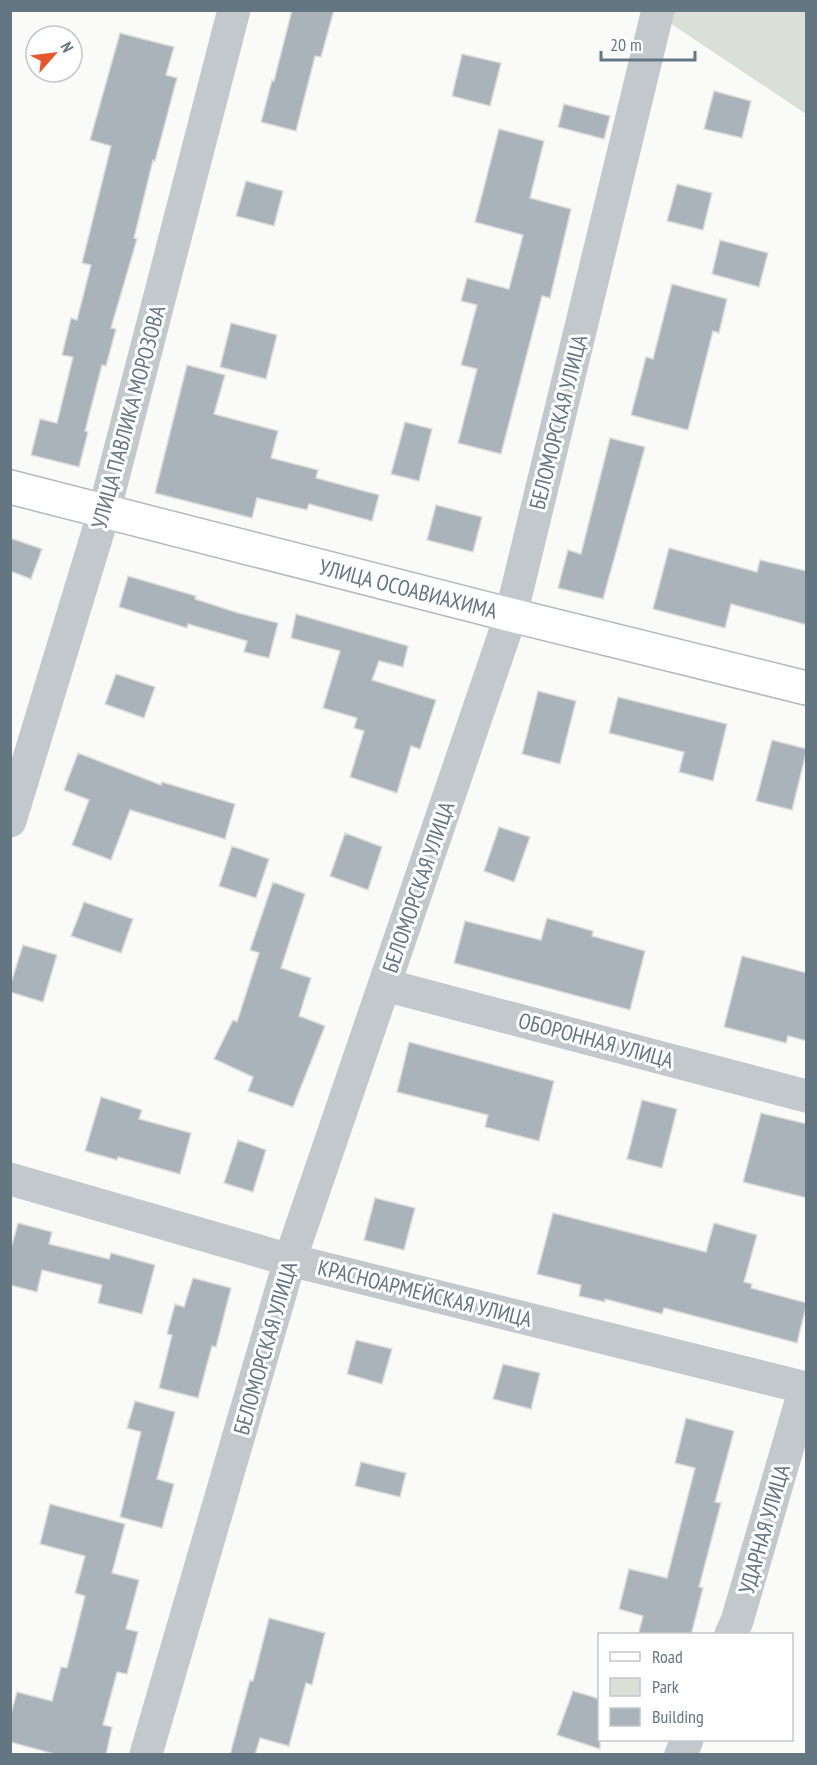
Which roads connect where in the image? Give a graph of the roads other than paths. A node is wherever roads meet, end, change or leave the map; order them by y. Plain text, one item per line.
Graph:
1 (234, 10) edge
2 (658, 10) edge
3 (10, 487) edge
4 (104, 512) junction
5 (511, 615) junction
6 (807, 688) edge
7 (10, 821) edge
8 (385, 985) junction
9 (807, 1096) edge
10 (10, 1179) edge
11 (290, 1260) junction
12 (806, 1388) edge
13 (732, 1633) edge
14 (687, 1741) edge
15 (146, 1755) edge
16 (681, 1755) edge

1 - 4 street, УЛИЦА ПАВЛИКА МОРОЗОВА
2 - 5 street, БЕЛОМОРСКАЯ УЛИЦА
3 - 4 street, УЛИЦА ОСОАВИАХИМА
4 - 5 street, УЛИЦА ОСОАВИАХИМА
4 - 7 street, УЛИЦА ПАВЛИКА МОРОЗОВА
5 - 6 street, УЛИЦА ОСОАВИАХИМА
5 - 8 street, БЕЛОМОРСКАЯ УЛИЦА
8 - 9 street, ОБОРОННАЯ УЛИЦА
8 - 11 street, БЕЛОМОРСКАЯ УЛИЦА
10 - 11 street, КРАСНОАРМЕЙСКАЯ УЛИЦА
11 - 12 street, КРАСНОАРМЕЙСКАЯ УЛИЦА
11 - 15 street, БЕЛОМОРСКАЯ УЛИЦА
12 - 13 street, УДАРНАЯ УЛИЦА
14 - 16 street

